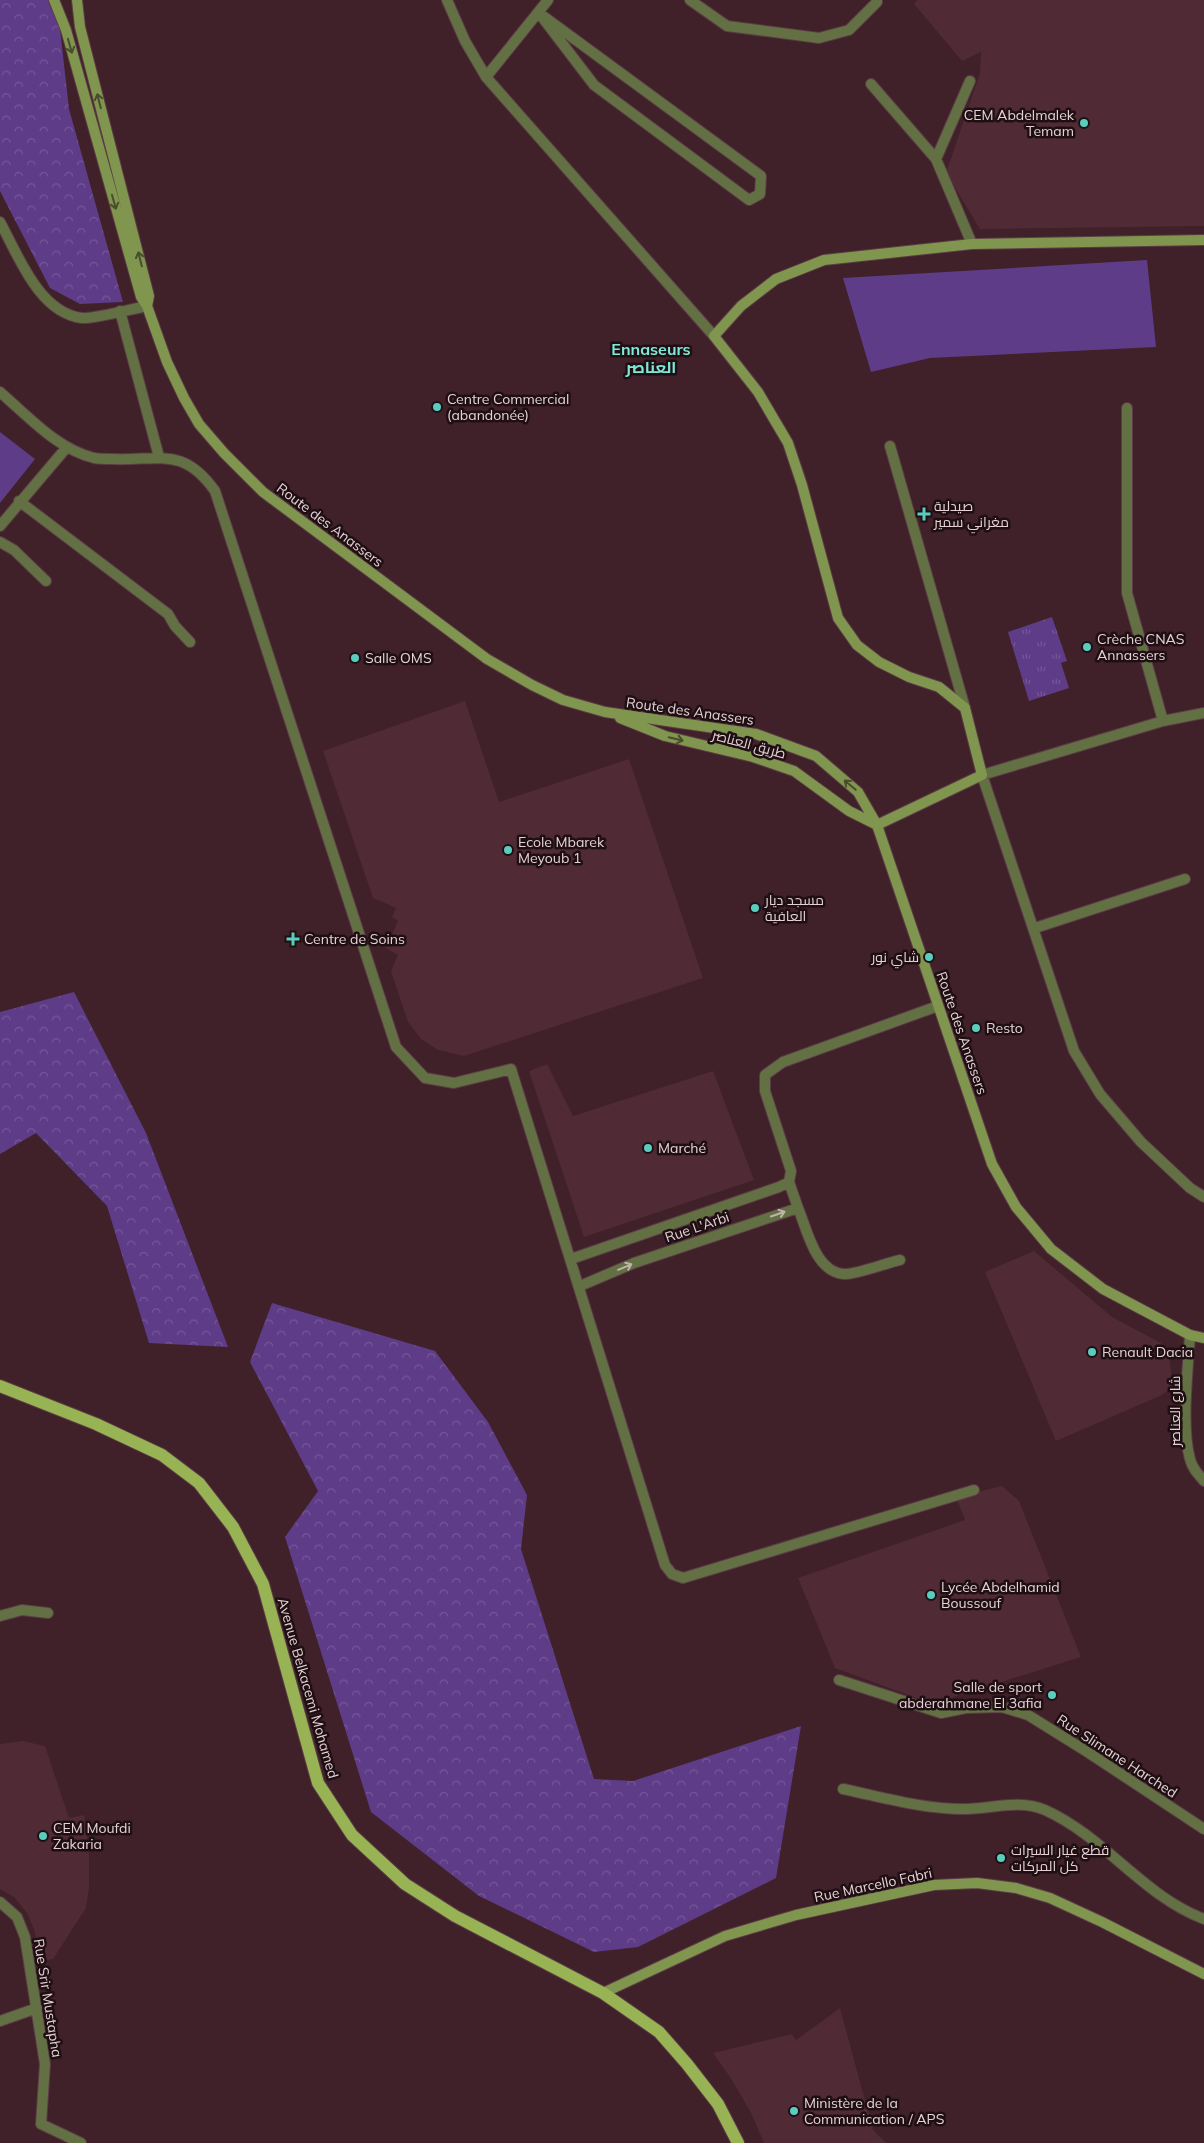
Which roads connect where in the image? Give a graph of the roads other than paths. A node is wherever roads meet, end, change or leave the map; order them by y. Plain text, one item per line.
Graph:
1 (54, 0) edge
2 (77, 0) edge
3 (447, 0) edge
4 (548, 0) edge
5 (690, 0) edge
6 (877, 0) edge
7 (539, 13) junction
8 (486, 77) junction
9 (970, 80) dead end
10 (871, 84) dead end
11 (936, 159) junction
12 (0, 222) edge
13 (1204, 240) edge
14 (972, 244) junction
15 (147, 306) junction
16 (120, 311) junction
17 (714, 336) junction
18 (0, 392) edge
19 (1127, 408) dead end
20 (890, 446) dead end
21 (68, 447) junction
22 (159, 457) junction
23 (19, 501) junction
24 (0, 526) edge
25 (0, 542) edge
26 (46, 581) dead end
27 (190, 642) dead end
28 (965, 708) junction
29 (605, 712) junction
30 (1204, 713) edge
31 (1163, 722) junction
32 (982, 776) junction
33 (877, 825) junction
34 (1186, 878) dead end
35 (1035, 928) junction
36 (938, 1006) junction
37 (789, 1182) junction
38 (1204, 1198) edge
39 (798, 1208) junction
40 (571, 1259) junction
41 (900, 1260) dead end
42 (580, 1286) junction
43 (1190, 1335) junction
44 (1204, 1338) edge
45 (0, 1386) edge
46 (1204, 1481) edge
47 (974, 1490) dead end
48 (48, 1613) dead end
49 (0, 1616) edge
50 (839, 1680) dead end
51 (843, 1789) dead end
52 (1204, 1828) edge
53 (0, 1902) edge
54 (1204, 1919) edge
55 (1204, 1974) edge
56 (603, 1993) junction
57 (38, 2008) junction
58 (0, 2021) edge
59 (81, 2143) edge
60 (738, 2143) edge

1 -> 15 main road
15 -> 2 main road
3 - 8 street
4 - 7 street
5 - 6 street
7 - 7 street
7 - 8 street
8 - 17 street
9 - 11 street
10 - 11 street
11 - 14 street
12 - 16 street
13 - 14 main road
14 - 17 main road
15 - 16 street
15 - 29 main road, Route des Anassers
16 - 22 street
17 - 28 main road
18 - 21 street
19 - 31 street
20 - 28 street
21 - 22 street
21 - 23 street
22 - 40 street
23 - 24 street
23 - 27 street
25 - 26 street
28 - 32 main road
29 -> 33 main road, طريق العناصر
33 -> 29 main road, Route des Anassers
30 - 31 street
31 - 32 street
32 - 33 main road
32 - 35 street
33 - 36 main road, Route des Anassers
34 - 35 street
35 - 38 street
36 - 37 street
36 - 43 main road, Route des Anassers
37 - 39 street
37 - 40 street
39 - 41 street
42 -> 39 street, Rue L'Arbi
40 - 42 street
42 - 47 street
43 - 44 main road, Route des Anassers
43 - 46 street, شارع العناصر
45 - 56 main road, Avenue Belkacemi Mohamed
48 - 49 street
50 - 52 street, Rue Slimane Harched
51 - 54 street
53 - 57 street, Rue Srir Mustapha
55 - 56 main road, Rue Marcello Fabri
56 - 60 main road, Avenue Belkacemi Mohamed
57 - 58 street
57 - 59 street, Rue Srir Mustapha

